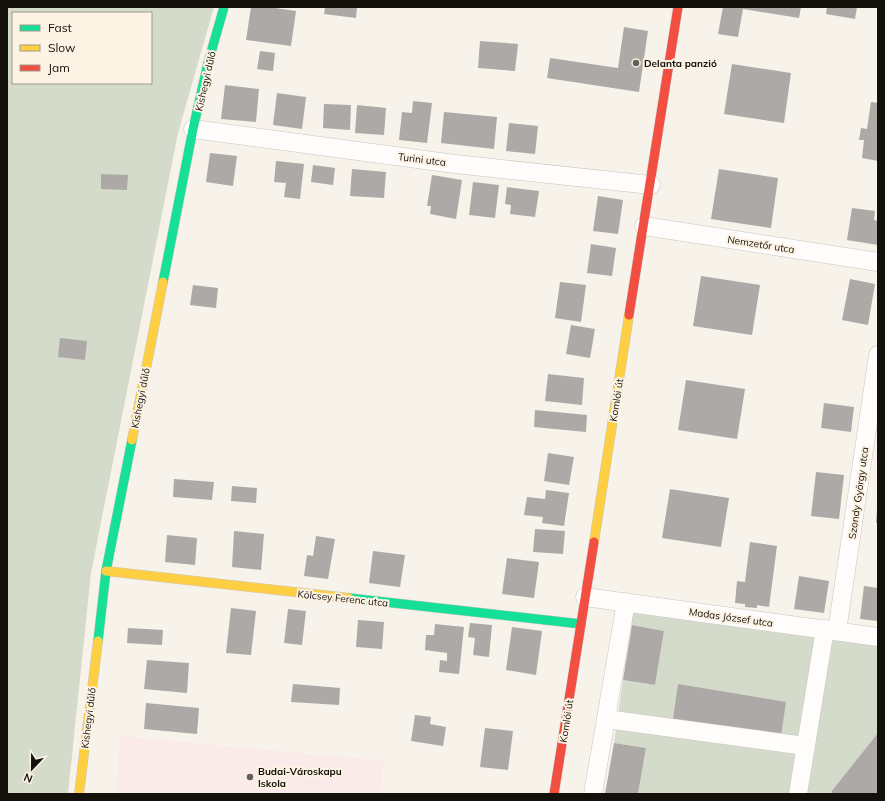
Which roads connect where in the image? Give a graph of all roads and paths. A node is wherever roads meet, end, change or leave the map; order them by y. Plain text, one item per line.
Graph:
1 (224, 7) edge
2 (678, 7) edge
3 (193, 129) junction
4 (651, 185) junction
5 (644, 226) junction
6 (878, 262) edge
7 (878, 355) edge
8 (106, 571) junction
9 (585, 597) junction
10 (626, 602) junction
11 (581, 624) junction
12 (831, 630) junction
13 (878, 637) edge
14 (606, 719) junction
15 (805, 746) junction
16 (79, 794) edge
17 (554, 794) edge
18 (593, 794) edge
19 (798, 794) edge

1 - 3 street, Kishegyi dűlő
2 - 4 street, Komlói út
3 - 4 street, Turini utca
3 - 8 street, Kishegyi dűlő
4 - 5 street, Komlói út
5 - 6 street, Nemzetőr utca
5 - 9 street, Komlói út
7 - 12 street, Szondy György utca
8 - 11 street, Kölcsey Ferenc utca
8 - 16 street, Kishegyi dűlő
9 - 10 street, Madas József utca
9 - 11 street, Komlói út
10 - 12 street, Madas József utca
10 - 14 street
11 - 17 street, Komlói út
12 - 13 street, Madas József utca
12 - 15 street, Szondy György utca
14 - 15 street
14 - 18 street
15 - 19 street, Szondy György utca

